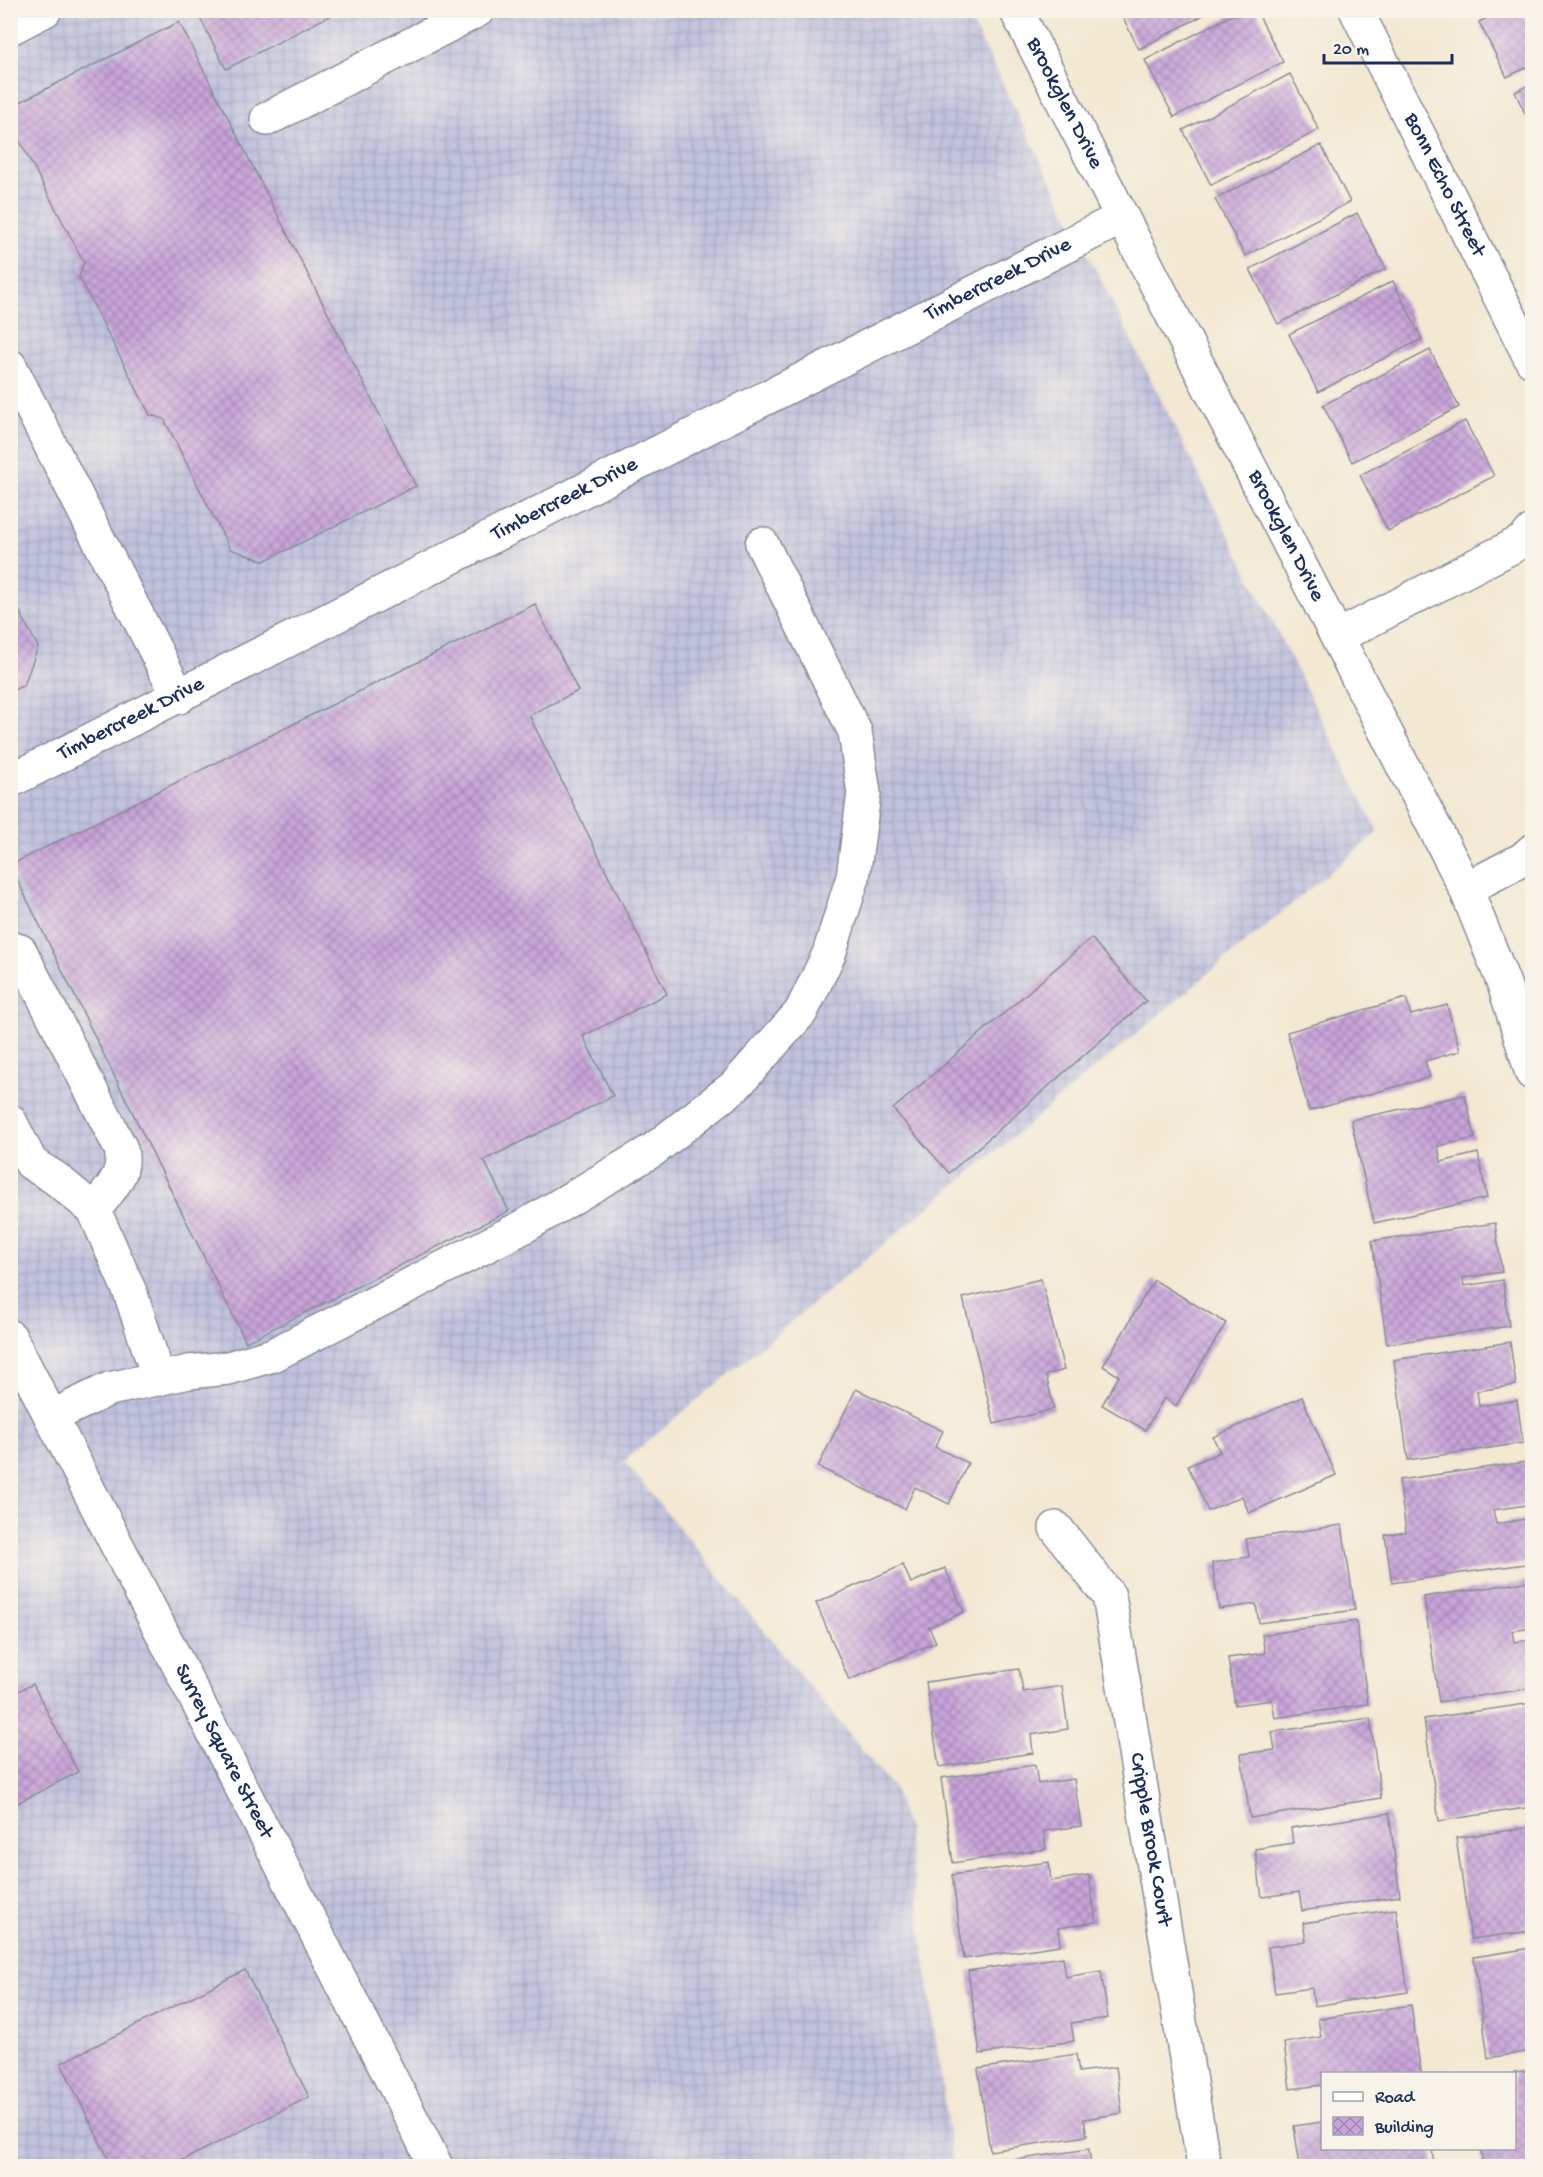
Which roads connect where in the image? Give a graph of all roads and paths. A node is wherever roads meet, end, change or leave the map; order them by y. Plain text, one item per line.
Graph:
1 (45, 10) edge
2 (478, 10) edge
3 (1016, 10) edge
4 (1356, 10) edge
5 (10, 28) edge
6 (267, 119) dead end
7 (1120, 218) junction
8 (1533, 361) edge
9 (10, 366) edge
10 (1533, 531) edge
11 (762, 544) dead end
12 (1339, 636) junction
13 (179, 697) junction
14 (10, 781) edge
15 (1533, 851) edge
16 (1466, 889) junction
17 (10, 948) edge
18 (1533, 1072) edge
19 (10, 1121) edge
20 (94, 1210) junction
21 (10, 1337) edge
22 (159, 1379) junction
23 (51, 1417) junction
24 (1056, 1528) dead end
25 (436, 2166) edge
26 (1204, 2166) edge

1 - 5 street
2 - 6 street
3 - 7 street, Brookglen Drive
4 - 8 street, Bonn Echo Street
7 - 12 street, Brookglen Drive
7 - 13 street, Timbercreek Drive
9 - 13 street
10 - 12 street
11 - 22 street
12 - 16 street, Brookglen Drive
13 - 14 street, Timbercreek Drive
15 - 16 street
16 - 18 street, Brookglen Drive
17 - 20 street
19 - 20 street
20 - 22 street
21 - 23 street, Surrey Square Street
22 - 23 street
23 - 25 street, Surrey Square Street
24 - 26 street, Cripple Brook Court

